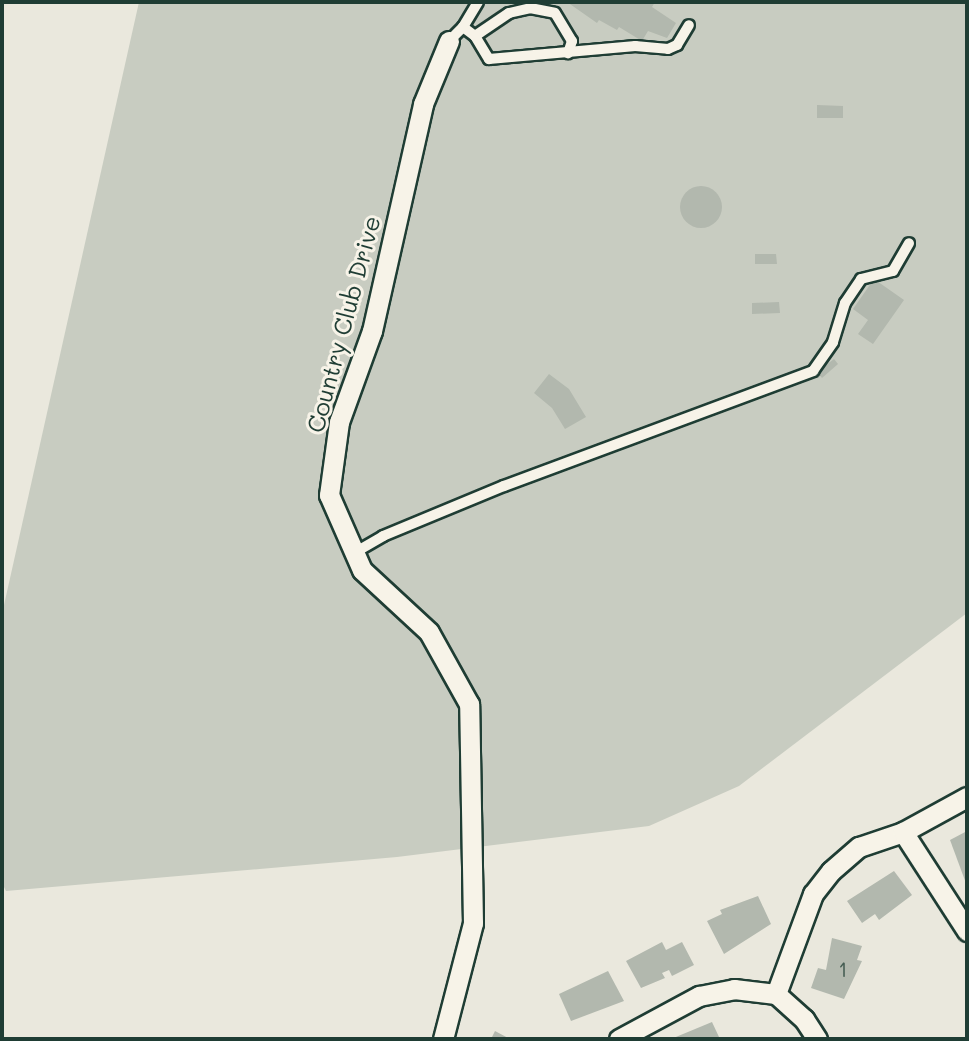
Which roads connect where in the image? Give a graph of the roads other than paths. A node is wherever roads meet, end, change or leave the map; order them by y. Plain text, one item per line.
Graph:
1 (478, 2) edge
2 (689, 25) dead end
3 (456, 34) junction
4 (475, 36) junction
5 (568, 53) junction
6 (909, 243) dead end
7 (354, 553) junction
8 (967, 797) edge
9 (903, 832) junction
10 (967, 931) edge
11 (776, 994) junction
12 (623, 1038) edge
13 (443, 1039) edge
14 (817, 1039) edge

1 - 3 lane
2 - 5 lane
3 - 4 lane
3 - 7 street, Country Club Drive
4 - 5 lane
4 - 5 lane
6 - 7 lane
7 - 13 street, Country Club Drive
8 - 9 street
9 - 10 street
9 - 11 street
11 - 12 street
11 - 14 street

